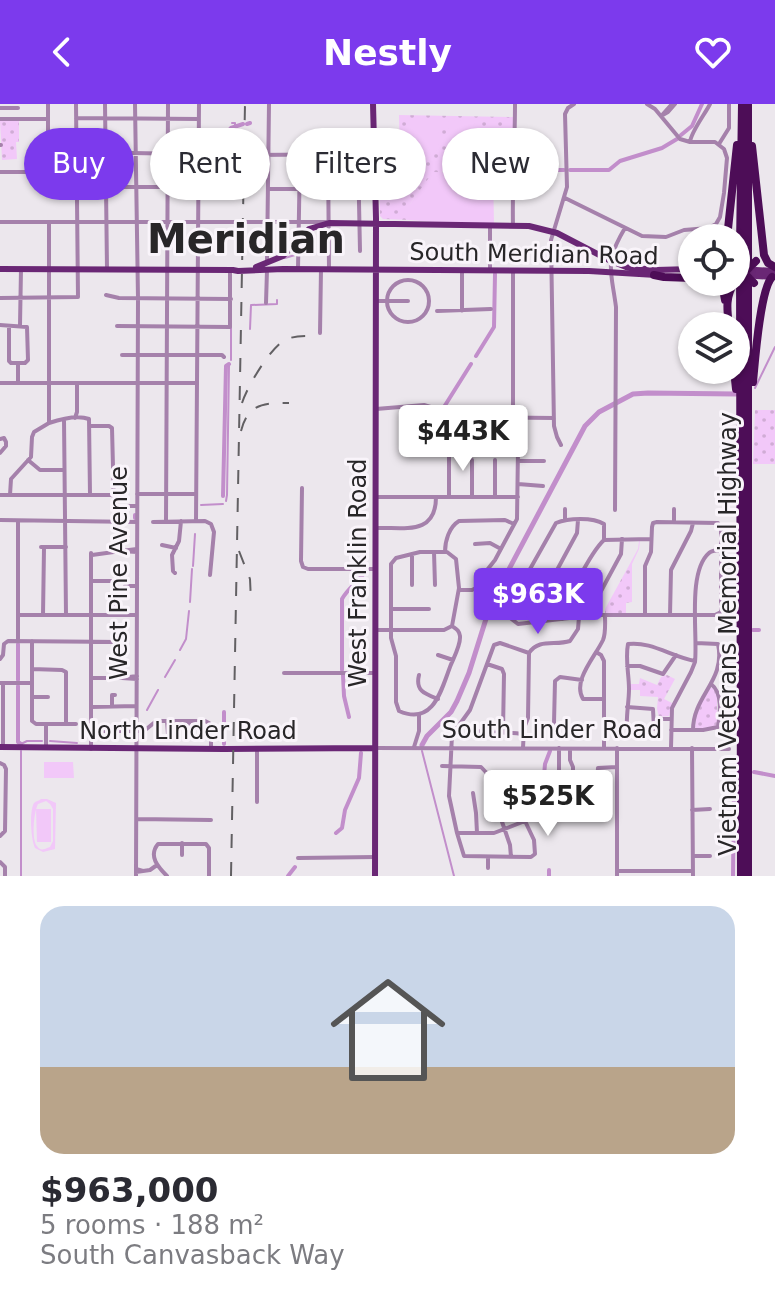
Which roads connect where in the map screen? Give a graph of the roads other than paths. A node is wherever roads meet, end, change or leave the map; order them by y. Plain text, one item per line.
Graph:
1 (48, 104) edge
2 (76, 104) edge
3 (105, 104) edge
4 (135, 104) edge
5 (168, 104) edge
6 (199, 104) edge
7 (269, 104) edge
8 (373, 104) edge
9 (515, 104) edge
10 (574, 104) edge
11 (647, 104) edge
12 (673, 104) edge
13 (710, 104) edge
14 (729, 104) edge
15 (745, 104) edge
16 (0, 108) edge
17 (18, 108) dead end
18 (662, 115) junction
19 (76, 118) junction
20 (105, 118) junction
21 (135, 118) junction
22 (168, 118) junction
23 (0, 119) edge
24 (47, 119) junction
25 (199, 119) junction
26 (47, 128) edge
27 (76, 128) edge
28 (105, 128) edge
29 (168, 128) edge
30 (199, 128) edge
31 (269, 128) edge
32 (373, 128) edge
33 (690, 142) junction
34 (719, 144) junction
35 (136, 152) junction
36 (150, 152) edge
37 (0, 172) edge
38 (24, 172) edge
39 (136, 187) junction
40 (150, 187) edge
41 (565, 198) junction
42 (77, 200) edge
43 (106, 200) edge
44 (168, 200) edge
45 (198, 200) edge
46 (268, 200) edge
47 (299, 200) edge
48 (329, 200) edge
49 (358, 200) edge
50 (376, 200) edge
51 (0, 222) edge
52 (49, 222) junction
53 (77, 222) junction
54 (107, 222) junction
55 (137, 222) junction
56 (168, 222) junction
57 (198, 222) junction
58 (267, 222) junction
59 (299, 222) junction
60 (329, 223) junction
61 (359, 223) junction
62 (376, 223) junction
63 (729, 224) edge
64 (490, 226) junction
65 (513, 226) junction
66 (625, 228) junction
67 (553, 232) junction
68 (762, 233) junction
69 (299, 240) junction
70 (360, 251) dead end
71 (611, 261) junction
72 (267, 267) junction
73 (750, 268) edge
74 (0, 269) edge
75 (21, 269) junction
76 (50, 269) junction
77 (78, 269) junction
78 (107, 269) junction
79 (138, 269) junction
80 (298, 269) junction
81 (321, 269) junction
82 (329, 269) junction
83 (167, 270) junction
84 (197, 270) junction
85 (232, 270) junction
86 (376, 270) junction
87 (462, 270) junction
88 (490, 271) junction
89 (513, 271) junction
90 (552, 271) junction
91 (655, 272) junction
92 (750, 272) edge
93 (611, 273) junction
94 (774, 273) edge
95 (678, 276) edge
96 (750, 279) edge
97 (106, 295) dead end
98 (724, 296) edge
99 (728, 296) edge
100 (0, 298) edge
101 (21, 298) junction
102 (50, 298) junction
103 (138, 298) junction
104 (167, 298) junction
105 (197, 298) junction
106 (231, 299) junction
107 (376, 301) junction
108 (387, 301) junction
109 (408, 301) dead end
110 (266, 303) dead end
111 (763, 304) junction
112 (726, 308) junction
113 (491, 309) dead end
114 (437, 311) dead end
115 (462, 311) junction
116 (727, 312) edge
117 (0, 325) edge
118 (9, 325) junction
119 (20, 325) junction
120 (117, 326) dead end
121 (138, 326) junction
122 (167, 326) junction
123 (197, 327) junction
124 (320, 333) dead end
125 (122, 355) dead end
126 (138, 355) junction
127 (167, 355) junction
128 (197, 355) junction
129 (224, 357) dead end
130 (18, 363) junction
131 (18, 382) junction
132 (49, 382) junction
133 (0, 383) edge
134 (77, 383) junction
135 (138, 383) junction
136 (167, 383) junction
137 (197, 383) junction
138 (735, 384) edge
139 (376, 409) junction
140 (513, 417) junction
141 (75, 418) junction
142 (554, 418) junction
143 (64, 419) junction
144 (49, 423) junction
145 (90, 426) junction
146 (3, 439) edge
147 (561, 445) dead end
148 (449, 449) dead end
149 (518, 449) dead end
150 (0, 453) edge
151 (742, 454) junction
152 (28, 460) junction
153 (472, 460) dead end
154 (495, 460) dead end
155 (518, 461) junction
156 (544, 461) dead end
157 (748, 467) junction
158 (64, 470) junction
159 (518, 484) junction
160 (543, 486) dead end
161 (302, 488) dead end
162 (137, 494) junction
163 (167, 494) junction
164 (196, 494) junction
165 (0, 495) edge
166 (10, 495) junction
167 (64, 495) junction
168 (90, 495) junction
169 (113, 495) junction
170 (377, 497) junction
171 (436, 497) junction
172 (449, 497) junction
173 (472, 497) junction
174 (495, 497) junction
175 (518, 497) junction
176 (137, 506) junction
177 (565, 509) dead end
178 (674, 509) dead end
179 (615, 510) dead end
180 (0, 520) edge
181 (565, 520) junction
182 (578, 520) junction
183 (18, 521) junction
184 (66, 521) junction
185 (181, 521) junction
186 (196, 521) junction
187 (137, 522) junction
188 (153, 522) dead end
189 (166, 522) junction
190 (674, 522) junction
191 (693, 522) junction
192 (514, 524) junction
193 (376, 528) junction
194 (622, 539) junction
195 (651, 539) junction
196 (604, 540) junction
197 (475, 544) dead end
198 (162, 545) dead end
199 (66, 547) junction
200 (176, 548) junction
201 (501, 549) junction
202 (721, 550) junction
203 (137, 551) junction
204 (434, 552) junction
205 (445, 552) junction
206 (412, 554) junction
207 (376, 569) junction
208 (175, 573) dead end
209 (210, 575) dead end
210 (91, 581) junction
211 (412, 585) dead end
212 (435, 585) dead end
213 (125, 586) dead end
214 (137, 586) junction
215 (459, 590) junction
216 (391, 609) junction
217 (429, 609) dead end
218 (18, 615) junction
219 (43, 615) junction
220 (66, 615) junction
221 (91, 615) junction
222 (114, 615) junction
223 (137, 615) junction
224 (593, 615) junction
225 (605, 615) junction
226 (645, 615) junction
227 (670, 615) junction
228 (696, 615) junction
229 (579, 617) junction
230 (563, 619) junction
231 (538, 621) junction
232 (452, 626) junction
233 (376, 630) junction
234 (391, 630) junction
235 (18, 641) junction
236 (32, 641) junction
237 (91, 641) junction
238 (696, 643) junction
239 (671, 645) dead end
240 (596, 652) junction
241 (529, 653) junction
242 (668, 653) junction
243 (438, 655) dead end
244 (676, 655) junction
245 (1, 658) edge
246 (453, 660) junction
247 (695, 661) junction
248 (487, 664) junction
249 (627, 666) junction
250 (32, 669) junction
251 (284, 673) dead end
252 (376, 673) junction
253 (419, 675) dead end
254 (137, 677) junction
255 (91, 678) junction
256 (122, 678) junction
257 (582, 680) junction
258 (2, 683) edge
259 (32, 683) junction
260 (711, 684) junction
261 (115, 695) dead end
262 (32, 697) junction
263 (48, 697) dead end
264 (438, 699) junction
265 (604, 699) junction
266 (137, 706) junction
267 (91, 707) junction
268 (112, 707) junction
269 (627, 707) junction
270 (419, 714) junction
271 (655, 719) junction
272 (671, 719) junction
273 (167, 721) junction
274 (189, 721) junction
275 (461, 723) junction
276 (46, 724) junction
277 (66, 724) junction
278 (76, 724) dead end
279 (572, 727) dead end
280 (671, 730) junction
281 (693, 730) junction
282 (91, 731) junction
283 (137, 731) junction
284 (503, 731) junction
285 (168, 734) dead end
286 (189, 734) dead end
287 (523, 734) junction
288 (2, 747) edge
289 (46, 748) junction
290 (375, 748) junction
291 (414, 748) junction
292 (451, 748) junction
293 (523, 748) junction
294 (559, 748) junction
295 (570, 748) junction
296 (604, 748) junction
297 (617, 748) junction
298 (671, 748) junction
299 (692, 748) junction
300 (91, 749) junction
301 (137, 749) junction
302 (211, 749) junction
303 (257, 749) junction
304 (729, 749) dead end
305 (2, 764) edge
306 (442, 766) dead end
307 (451, 766) junction
308 (617, 767) junction
309 (496, 769) dead end
310 (490, 775) junction
311 (555, 788) dead end
312 (499, 790) junction
313 (509, 791) dead end
314 (473, 793) dead end
315 (573, 795) junction
316 (257, 802) dead end
317 (573, 806) dead end
318 (710, 809) dead end
319 (170, 810) dead end
320 (692, 810) junction
321 (136, 819) junction
322 (170, 820) junction
323 (211, 820) dead end
324 (504, 829) junction
325 (457, 833) junction
326 (477, 833) junction
327 (1, 836) edge
328 (182, 843) junction
329 (182, 855) dead end
330 (693, 856) junction
331 (710, 856) dead end
332 (375, 857) junction
333 (488, 857) junction
334 (511, 857) junction
335 (298, 858) dead end
336 (1, 862) edge
337 (157, 865) junction
338 (488, 868) dead end
339 (136, 872) edge
340 (617, 873) edge
341 (693, 874) edge
342 (207, 875) edge
343 (5, 876) edge
344 (167, 876) edge
345 (375, 876) edge
346 (741, 876) edge
347 (748, 876) edge

1 - 24 street
2 - 19 street
3 - 20 street
4 - 21 street, West Pine Avenue
5 - 22 street
6 - 25 street
7 - 31 street
8 - 32 main road, West Franklin Road
9 - 65 street
10 - 41 street
11 - 18 street
12 - 18 street
13 - 33 street
14 - 34 street
15 - 63 highway
15 - 68 highway
15 - 151 highway, Vietnam Veterans Memorial Highway
15 - 157 highway, Vietnam Veterans Memorial Highway
16 - 17 street
18 - 33 street
19 - 20 street
19 - 27 street
20 - 21 street
20 - 28 street
21 - 22 street
21 - 35 street, West Pine Avenue
22 - 25 street
22 - 29 street
23 - 24 street
24 - 26 street
25 - 30 street
33 - 34 street
34 - 66 street
35 - 36 street
35 - 39 street, West Pine Avenue
37 - 38 street
39 - 40 street
39 - 55 street, West Pine Avenue
41 - 66 street
41 - 67 street
42 - 53 street
43 - 54 street
44 - 56 street
45 - 57 street
46 - 58 street
47 - 59 street
48 - 60 street
49 - 61 street
50 - 62 main road, West Franklin Road
51 - 52 street
52 - 53 street
52 - 76 street
53 - 54 street
53 - 77 street
54 - 55 street
54 - 78 street
55 - 56 street
55 - 79 street, West Pine Avenue
56 - 57 street
56 - 83 street
57 - 58 street
57 - 84 street
58 - 59 street
58 - 72 street
59 - 60 street
59 - 69 street
60 - 61 main road, South Meridian Road
60 - 69 main road
60 - 82 street
61 - 62 main road, South Meridian Road
61 - 70 street
62 - 64 main road, South Meridian Road
62 - 86 main road, West Franklin Road
64 - 65 main road, South Meridian Road
64 - 88 street
65 - 67 main road, South Meridian Road
66 - 71 street
67 - 71 main road, South Meridian Road
67 - 90 street
68 - 73 highway, bridge
68 - 94 highway
69 - 72 main road
69 - 80 street
71 - 91 main road, South Meridian Road
71 - 93 street
72 - 80 main road, South Meridian Road
72 - 85 main road, South Meridian Road
72 - 110 street
74 - 75 main road, South Meridian Road
75 - 76 main road, South Meridian Road
75 - 101 street
76 - 77 main road, South Meridian Road
76 - 102 street
77 - 78 main road, South Meridian Road
77 - 102 street
78 - 79 main road, South Meridian Road
79 - 83 main road, South Meridian Road
79 - 103 street, West Pine Avenue
80 - 81 main road, South Meridian Road
81 - 82 main road, South Meridian Road
81 - 124 street
82 - 86 main road, South Meridian Road
83 - 84 main road, South Meridian Road
83 - 104 street
84 - 85 main road, South Meridian Road
84 - 105 street
85 - 106 street
86 - 87 main road, South Meridian Road
86 - 107 main road, West Franklin Road
87 - 88 main road, South Meridian Road
87 - 115 street
88 - 89 main road, South Meridian Road
89 - 90 main road, South Meridian Road
89 - 140 street
90 - 93 main road, South Meridian Road
90 - 142 street
91 - 93 main road, South Meridian Road
91 - 95 highway
92 - 94 main road
93 - 179 street
94 - 111 highway
96 - 111 highway, bridge
97 - 103 street
98 - 112 highway
99 - 112 highway
100 - 101 street
101 - 102 street
101 - 119 street
102 - 132 street
103 - 104 street
103 - 121 street, West Pine Avenue
104 - 105 street
104 - 122 street
105 - 106 street
105 - 123 street
106 - 123 street
107 - 108 street
107 - 139 main road, West Franklin Road
108 - 108 street
108 - 109 street
111 - 157 highway
112 - 116 highway
113 - 115 street
114 - 115 street
117 - 118 street
118 - 119 street
118 - 130 street
119 - 130 street
120 - 121 street
121 - 122 street
121 - 126 street, West Pine Avenue
122 - 123 street
122 - 127 street
123 - 128 street
125 - 126 street
126 - 127 street
126 - 135 street, West Pine Avenue
127 - 128 street
127 - 136 street
128 - 129 street
128 - 137 street
130 - 131 street
131 - 132 street
131 - 133 street
132 - 134 street
132 - 144 street
134 - 135 street
134 - 141 street
135 - 136 street
135 - 162 street, West Pine Avenue
136 - 137 street
136 - 163 street
137 - 164 street
138 - 151 highway
139 - 140 street
139 - 170 main road, West Franklin Road
140 - 142 street
141 - 143 street
141 - 145 street
142 - 147 street
143 - 144 street
143 - 158 street
144 - 152 street
145 - 168 street
145 - 169 street
146 - 150 street
148 - 172 street
149 - 155 street
151 - 346 highway, Vietnam Veterans Memorial Highway
152 - 158 street
152 - 166 street
153 - 173 street
154 - 174 street
155 - 156 street
155 - 159 street
157 - 347 highway, Vietnam Veterans Memorial Highway
158 - 167 street
159 - 160 street
159 - 175 street
161 - 207 street
162 - 163 street
162 - 176 street, West Pine Avenue
163 - 164 street
163 - 189 street
164 - 186 street
165 - 166 street
166 - 167 street
167 - 168 street
167 - 184 street
168 - 169 street
169 - 176 street
170 - 171 street
170 - 193 main road, West Franklin Road
171 - 172 street
171 - 193 street
172 - 173 street
173 - 174 street
174 - 175 street
175 - 192 street
176 - 187 street, West Pine Avenue
177 - 181 street
178 - 190 street
180 - 183 street
181 - 182 street
181 - 231 street
182 - 196 street
182 - 231 street
183 - 184 street
183 - 218 street
184 - 187 street
184 - 199 street
185 - 186 street
185 - 189 street
185 - 200 street
186 - 209 street
187 - 203 street, West Pine Avenue
188 - 189 street
190 - 191 street
190 - 195 street
191 - 202 street
191 - 227 street
192 - 201 street
192 - 205 street
193 - 207 main road, West Franklin Road
194 - 195 street
194 - 196 street
194 - 224 street
195 - 226 street
196 - 230 street
197 - 201 street
198 - 200 street
199 - 219 street
199 - 220 street
200 - 208 street
201 - 215 street
202 - 228 street
202 - 228 street
203 - 210 street
203 - 214 street, West Pine Avenue
204 - 205 street
204 - 206 street
204 - 212 street
205 - 215 street
206 - 211 street
206 - 216 street
207 - 233 main road, West Franklin Road
210 - 221 street
210 - 222 street
213 - 214 street
214 - 223 street, West Pine Avenue
215 - 232 street
216 - 217 street
216 - 234 street
218 - 219 street
218 - 235 street
219 - 220 street
220 - 221 street
221 - 222 street
221 - 237 street
222 - 223 street
223 - 254 street, West Pine Avenue
224 - 225 street
224 - 229 street
225 - 226 street
225 - 240 street
226 - 227 street
227 - 228 street
228 - 238 street
229 - 230 street
229 - 241 street
230 - 231 street
232 - 234 street
232 - 246 street
233 - 234 street
233 - 252 main road, West Franklin Road
234 - 270 street
235 - 236 street
235 - 245 street
236 - 237 street
236 - 250 street
237 - 255 street
237 - 256 street
238 - 247 street
238 - 260 street
239 - 242 street
240 - 257 street
240 - 265 street
241 - 248 street
241 - 287 street
242 - 244 street
242 - 249 street
243 - 246 street
244 - 247 street
244 - 249 street
246 - 264 street
247 - 272 street
248 - 275 street
248 - 284 street
249 - 269 street
250 - 259 street
250 - 277 street
251 - 252 street
252 - 290 main road, West Franklin Road
253 - 264 street
254 - 256 street
254 - 266 street, West Pine Avenue
255 - 256 street
255 - 267 street
257 - 265 street
257 - 279 street
258 - 259 street
258 - 288 street
259 - 262 street
260 - 281 street
260 - 281 street
261 - 268 street
262 - 263 street
262 - 276 street
264 - 270 street
265 - 296 street
266 - 268 street
266 - 283 street, West Pine Avenue
267 - 268 street
267 - 282 street
269 - 271 street
269 - 271 street
270 - 291 street
271 - 272 street
272 - 280 street
273 - 274 street
273 - 283 street
273 - 285 street
274 - 286 street
274 - 302 street
275 - 284 street
275 - 292 street
276 - 277 street
276 - 289 street
277 - 278 street
280 - 281 street
280 - 298 street
282 - 283 street
282 - 300 street
283 - 301 street, West Pine Avenue
284 - 287 street
287 - 293 street
288 - 289 main road, North Linder Road
289 - 300 main road, North Linder Road
290 - 291 street, South Linder Road
290 - 303 main road, North Linder Road
290 - 332 main road, West Franklin Road
291 - 292 street, South Linder Road
292 - 293 street, South Linder Road
292 - 307 street
293 - 294 street, South Linder Road
294 - 295 street, South Linder Road
294 - 311 street
295 - 296 street, South Linder Road
295 - 315 street
296 - 297 street, South Linder Road
297 - 298 street, South Linder Road
297 - 308 street
298 - 299 street, South Linder Road
299 - 304 street, South Linder Road
299 - 320 street
300 - 301 main road, North Linder Road
301 - 302 main road, North Linder Road
301 - 321 street, West Pine Avenue
302 - 303 main road, North Linder Road
303 - 316 street
305 - 327 street
306 - 307 street
307 - 310 street
307 - 325 street
308 - 315 street
308 - 340 street
309 - 310 street
310 - 312 street
312 - 313 street
312 - 324 street
314 - 326 street
315 - 317 street
318 - 320 street
319 - 322 street
320 - 330 street
321 - 322 street
321 - 339 street, West Pine Avenue
322 - 323 street
324 - 326 street
324 - 334 street
324 - 334 street
325 - 326 street
325 - 333 street
328 - 329 street
328 - 337 street
328 - 342 street
330 - 331 street
330 - 341 street
332 - 335 street
332 - 345 main road, West Franklin Road
333 - 334 street
333 - 338 street
336 - 343 street
337 - 339 street
337 - 344 street
340 - 341 street

